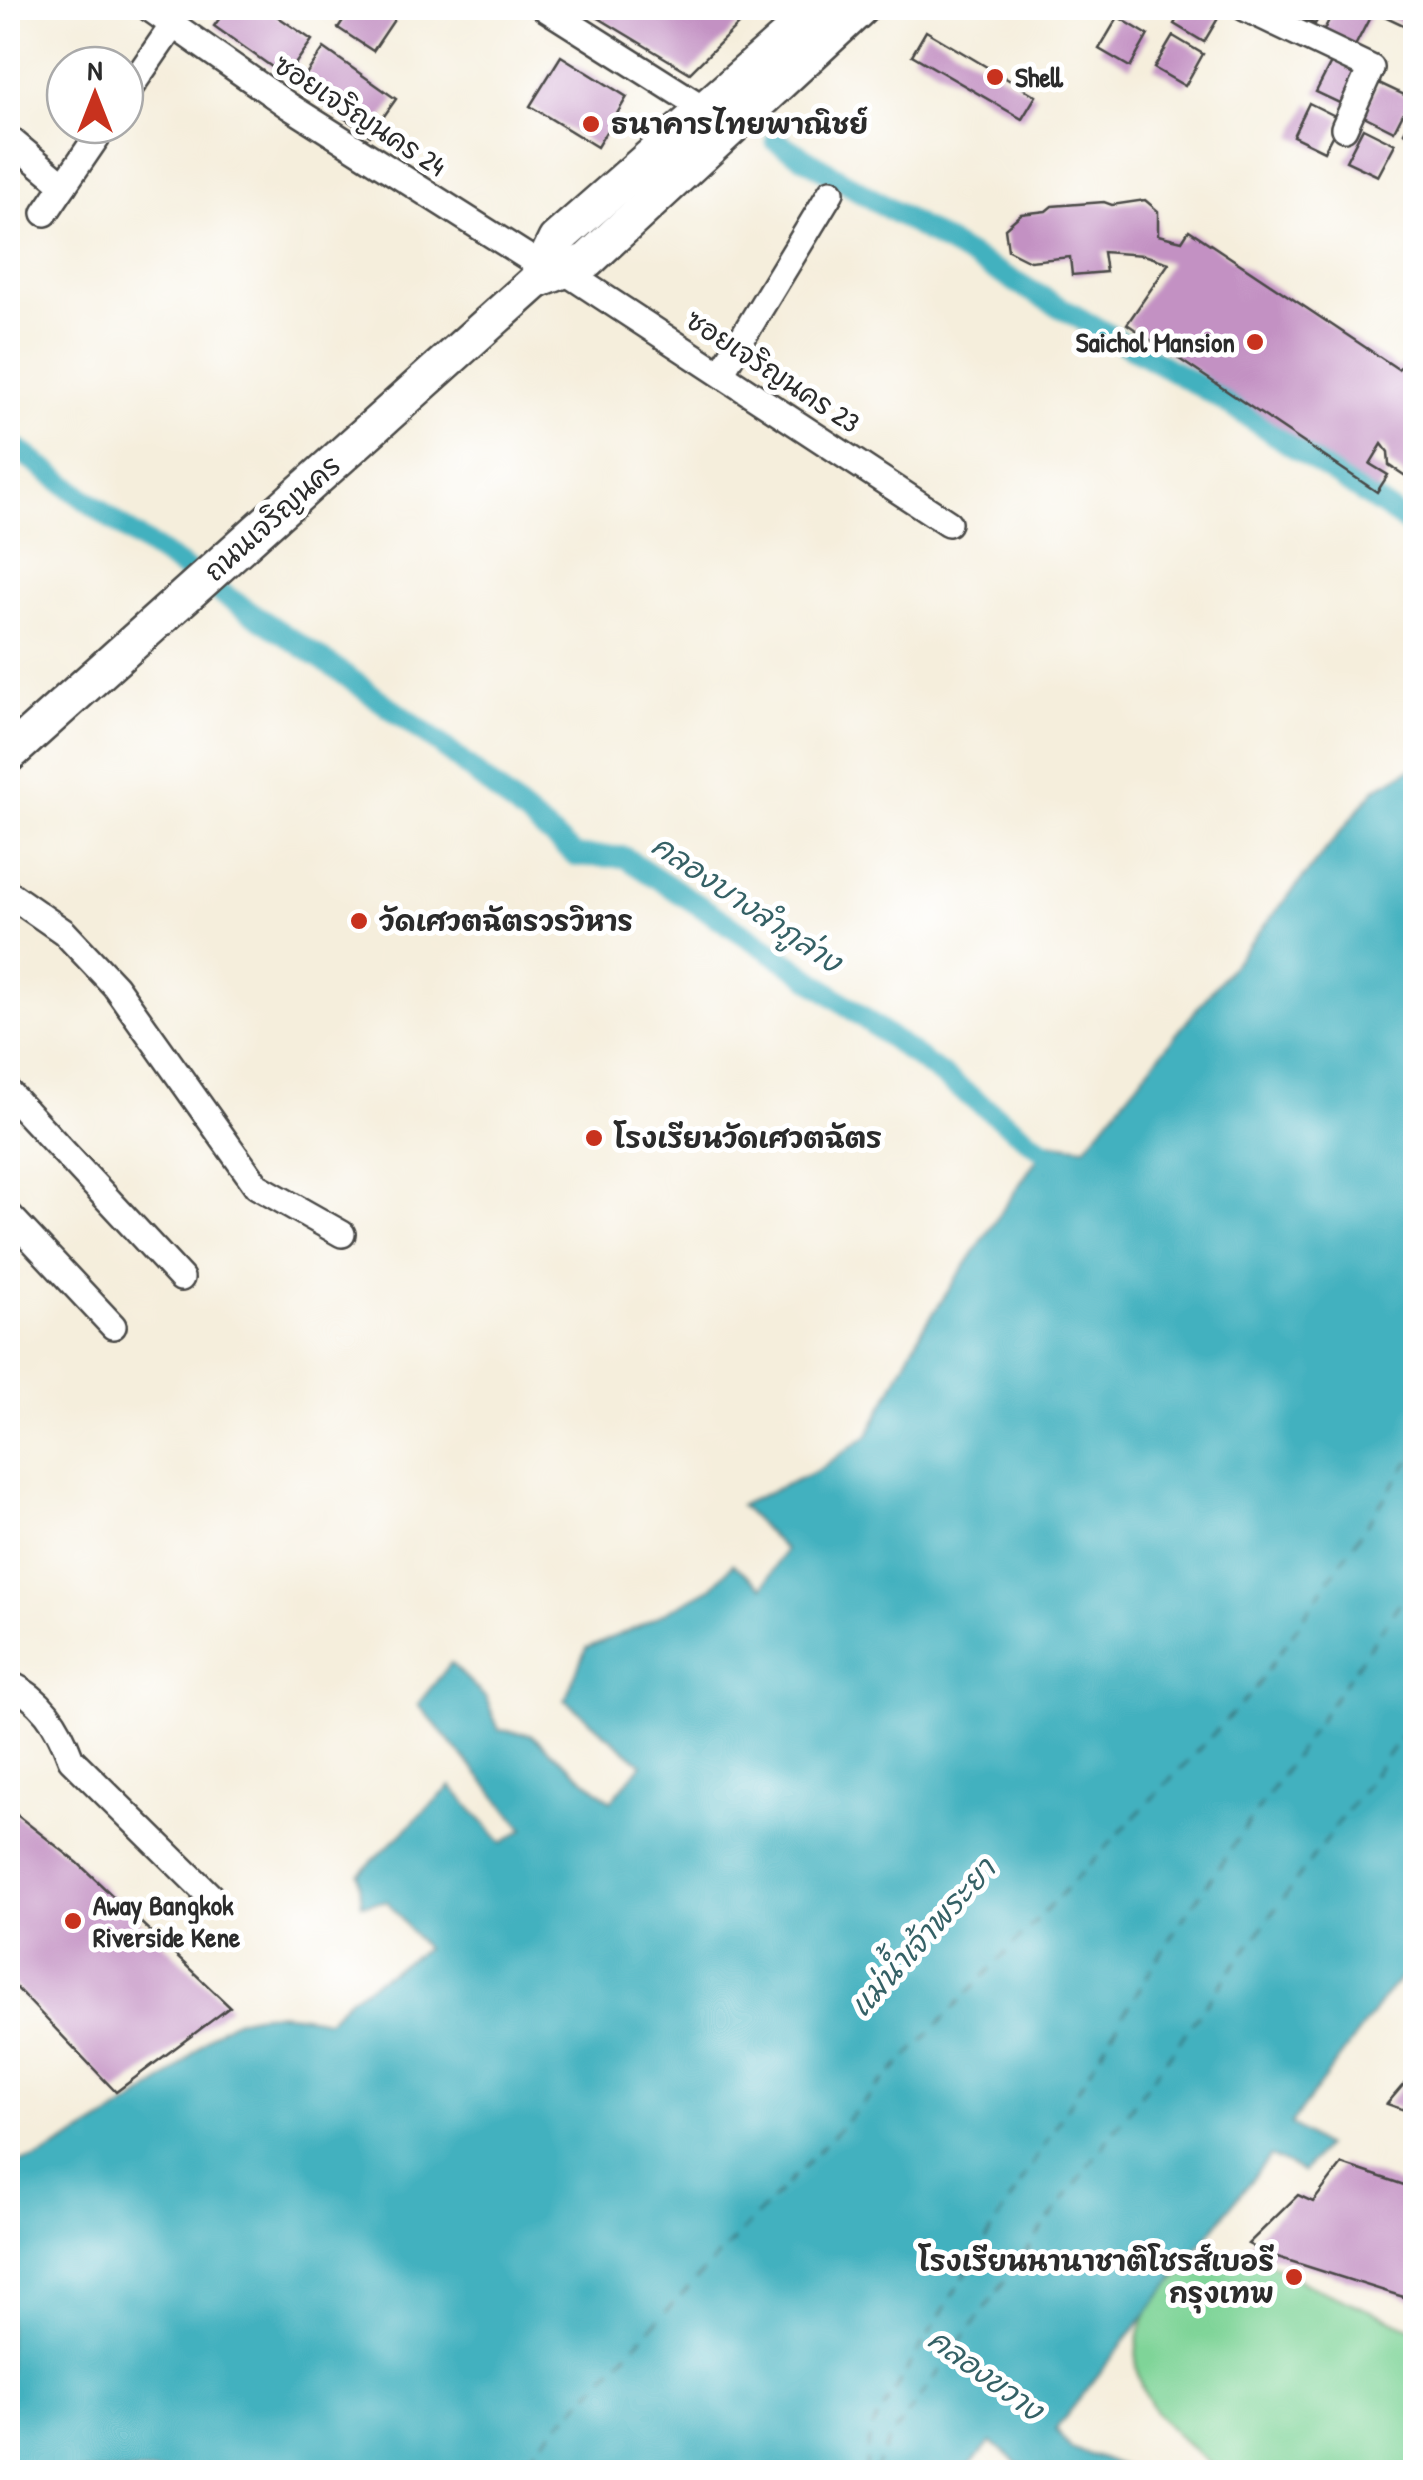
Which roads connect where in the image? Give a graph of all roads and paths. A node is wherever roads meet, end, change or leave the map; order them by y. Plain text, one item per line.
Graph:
1 (149, 8) edge
2 (546, 8) edge
3 (820, 8) edge
4 (860, 8) edge
5 (1245, 8) edge
6 (173, 25) junction
7 (145, 66) edge
8 (706, 110) junction
9 (1344, 128) dead end
10 (8, 138) edge
11 (91, 145) edge
12 (64, 185) junction
13 (832, 192) dead end
14 (46, 213) dead end
15 (548, 273) junction
16 (721, 373) junction
17 (948, 523) dead end
18 (8, 755) edge
19 (8, 894) edge
20 (8, 1092) edge
21 (8, 1214) edge
22 (342, 1234) dead end
23 (181, 1278) dead end
24 (113, 1326) dead end
25 (8, 1683) edge
26 (210, 1896) dead end

1 - 6 street, ซอยเจริญนคร 24
2 - 8 street
3 - 8 main road, ถนนเจริญนคร
4 - 15 main road, ถนนเจริญนคร
5 - 9 street
6 - 7 street
6 - 15 street, ซอยเจริญนคร 24
8 - 15 main road, ถนนเจริญนคร
10 - 12 street
11 - 12 street
12 - 14 street
13 - 16 street
15 - 16 street, ซอยเจริญนคร 23
15 - 18 main road, ถนนเจริญนคร
16 - 17 street, ซอยเจริญนคร 23
19 - 22 street
20 - 23 street
21 - 24 street
25 - 26 street

